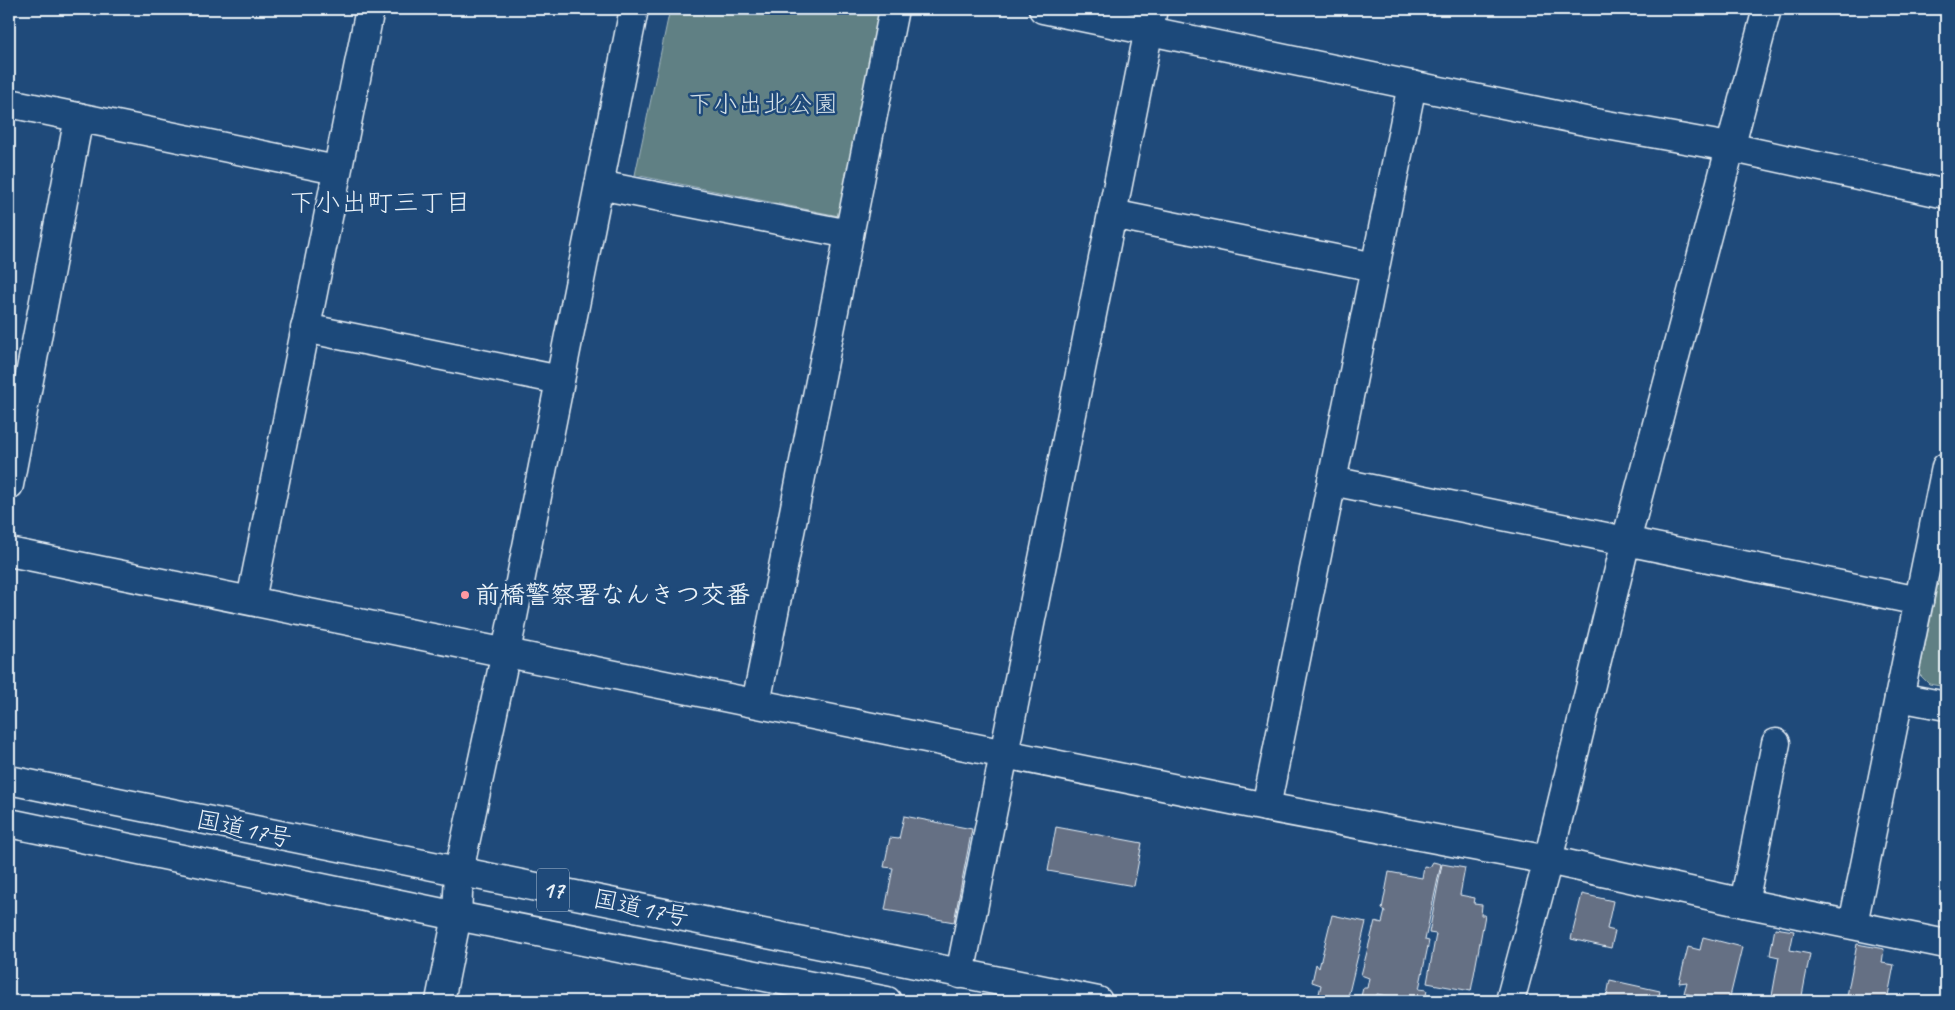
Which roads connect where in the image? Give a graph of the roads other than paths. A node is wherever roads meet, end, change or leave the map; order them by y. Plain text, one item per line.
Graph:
1 (370, 9) edge
2 (634, 9) edge
3 (894, 9) edge
4 (1043, 9) edge
5 (1767, 9) edge
6 (1151, 19) edge
7 (1412, 85) junction
8 (9, 102) edge
9 (80, 117) junction
10 (1729, 147) junction
11 (336, 170) junction
12 (599, 185) junction
13 (1946, 194) edge
14 (1112, 214) junction
15 (849, 234) junction
16 (1375, 267) junction
17 (305, 328) junction
18 (560, 380) junction
19 (1946, 467) edge
20 (1332, 481) junction
21 (9, 485) edge
22 (1626, 541) junction
23 (9, 552) edge
24 (251, 600) junction
25 (1919, 601) junction
26 (506, 652) junction
27 (1899, 697) junction
28 (756, 703) junction
29 (1946, 706) edge
30 (1776, 743) dead end
31 (1006, 753) junction
32 (9, 780) edge
33 (1266, 807) junction
34 (9, 823) edge
35 (1548, 860) junction
36 (459, 872) junction
37 (1744, 903) junction
38 (457, 916) junction
39 (1853, 924) junction
40 (1946, 944) edge
41 (960, 974) junction
42 (440, 1001) edge
43 (887, 1001) edge
44 (1098, 1001) edge
45 (1510, 1001) edge

1 - 11 main road
2 - 12 main road
3 - 15 main road
4 - 6 main road
5 - 10 main road
6 - 7 main road
6 - 14 main road
7 - 10 main road
7 - 16 main road
8 - 9 main road
9 - 11 main road
9 - 21 main road
10 - 13 main road
10 - 22 main road
11 - 17 main road
12 - 15 main road
12 - 18 main road
14 - 16 main road
14 - 31 main road
15 - 28 main road
16 - 20 main road
17 - 18 main road
17 - 24 main road
18 - 26 main road
19 - 25 main road
20 - 22 main road
20 - 33 main road
22 - 25 main road
22 - 35 main road
23 - 24 main road
24 - 26 main road
25 - 27 main road
26 - 28 main road
26 - 36 main road
27 - 29 main road
27 - 39 main road
28 - 31 main road
30 - 37 main road
31 - 33 main road
31 - 41 main road
32 - 36 main road, 国道17号 / 17
33 - 35 main road
34 - 38 main road, 国道17号 / 17
35 - 37 main road
35 - 45 main road
36 - 38 main road
36 - 41 main road, 国道17号 / 17
37 - 39 main road
38 - 42 main road
38 - 43 main road, 国道17号 / 17
39 - 40 main road
41 - 44 main road, 国道17号 / 17

